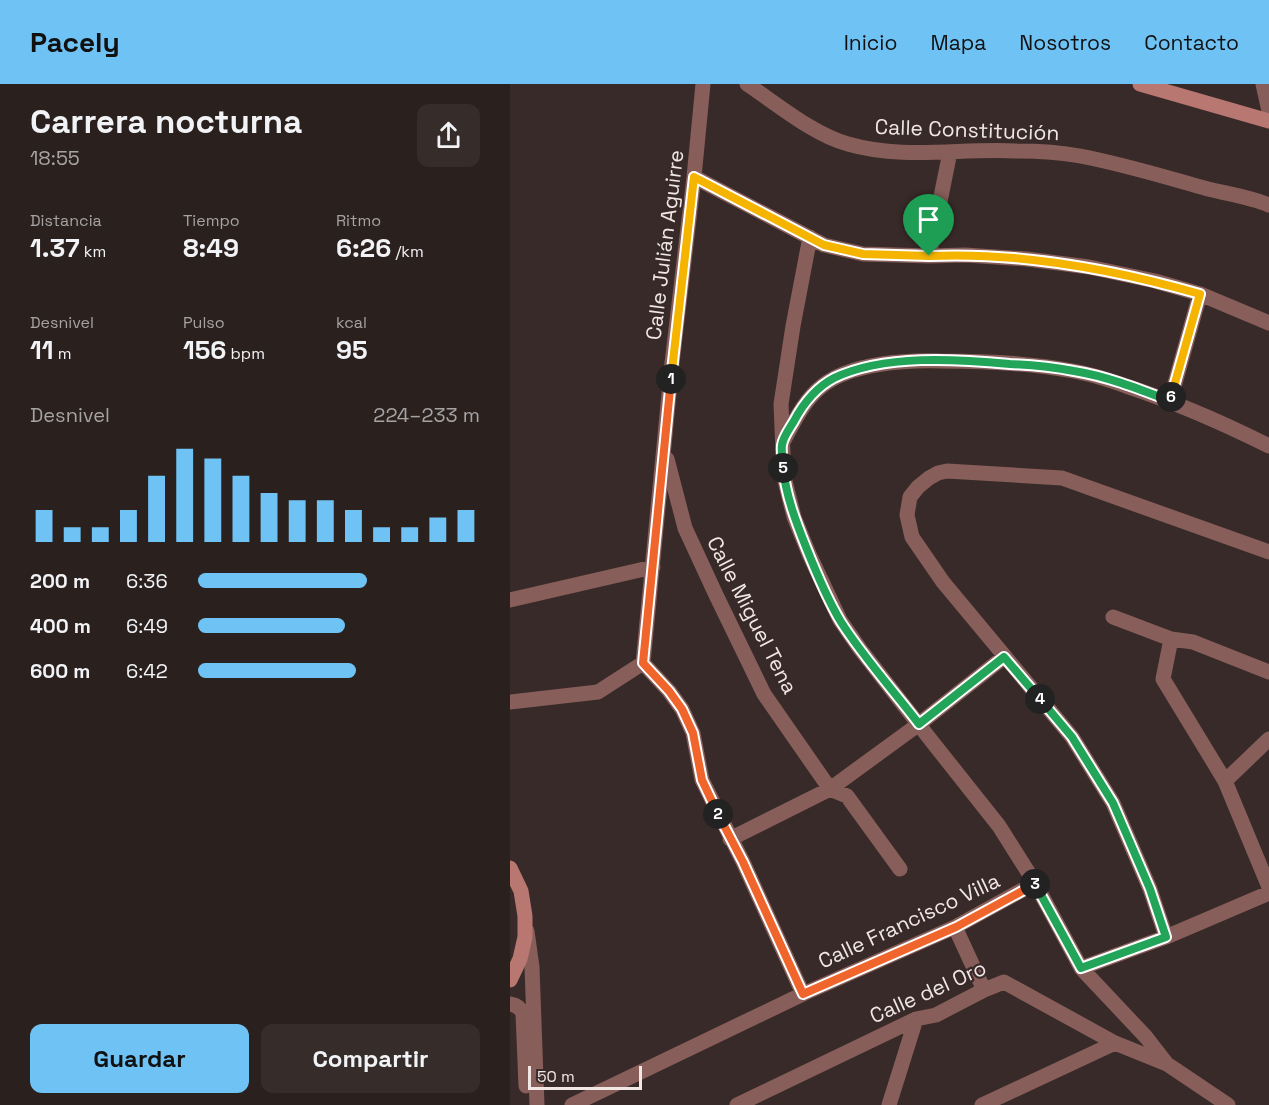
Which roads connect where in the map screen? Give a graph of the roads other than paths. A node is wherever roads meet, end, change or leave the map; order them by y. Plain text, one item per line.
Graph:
1 (703, 84) edge
2 (747, 84) edge
3 (1140, 84) edge
4 (1179, 84) edge
5 (1263, 84) edge
6 (1269, 111) edge
7 (1269, 121) edge
8 (950, 152) junction
9 (694, 177) junction
10 (1269, 205) edge
11 (810, 237) junction
12 (929, 256) junction
13 (1200, 294) junction
14 (1269, 323) edge
15 (1170, 401) junction
16 (782, 444) junction
17 (1269, 446) edge
18 (664, 447) junction
19 (1269, 552) edge
20 (653, 567) junction
21 (510, 600) edge
22 (1113, 617) dead end
23 (1171, 639) junction
24 (1004, 657) junction
25 (643, 663) junction
26 (1269, 672) edge
27 (510, 702) edge
28 (919, 724) junction
29 (1269, 739) edge
30 (1225, 781) junction
31 (830, 789) junction
32 (730, 839) junction
33 (510, 868) edge
34 (900, 869) dead end
35 (1035, 883) junction
36 (1269, 887) edge
37 (1269, 893) edge
38 (525, 916) junction
39 (956, 927) junction
40 (1166, 937) junction
41 (1081, 968) junction
42 (510, 980) edge
43 (984, 990) junction
44 (803, 994) junction
45 (516, 1007) edge
46 (916, 1019) junction
47 (1115, 1043) junction
48 (1167, 1064) junction
49 (527, 1105) edge
50 (537, 1105) edge
51 (572, 1105) edge
52 (737, 1105) edge
53 (889, 1105) edge
54 (982, 1105) edge
55 (1228, 1105) edge

1 - 9 street, Calle Julián Aguirre
2 - 8 street, Calle Constitución
3 - 7 street
4 - 6 street
5 - 6 street
8 - 10 street, Calle Constitución
8 - 12 street
9 - 11 street
9 - 18 street, Calle Julián Aguirre
11 - 12 street
11 - 16 street
12 - 13 street
13 - 14 street
13 - 15 street
15 - 16 street
15 - 17 street
16 - 28 street
18 - 20 street, Calle Julián Aguirre
18 - 31 street, Calle Miguel Tena
19 - 24 street
20 - 21 street
20 - 25 street, Calle Julián Aguirre
22 - 23 street
23 - 26 street
23 - 30 street
24 - 28 street
24 - 40 street
25 - 27 street
25 - 32 street
28 - 31 street
28 - 35 street
29 - 30 street
30 - 36 street
31 - 32 street
31 - 34 street
32 - 44 street
33 - 38 street
35 - 39 street, Calle Francisco Villa
35 - 41 street
37 - 40 street
38 - 42 street
38 - 50 street
39 - 43 street
39 - 44 street, Calle Francisco Villa
40 - 41 street
41 - 48 street
43 - 46 street, Calle del Oro
43 - 47 street, Calle del Oro
44 - 51 street, Calle Francisco Villa
45 - 49 street
46 - 52 street, Calle del Oro
46 - 53 street
47 - 48 street, Calle del Oro
47 - 54 street
48 - 55 street

